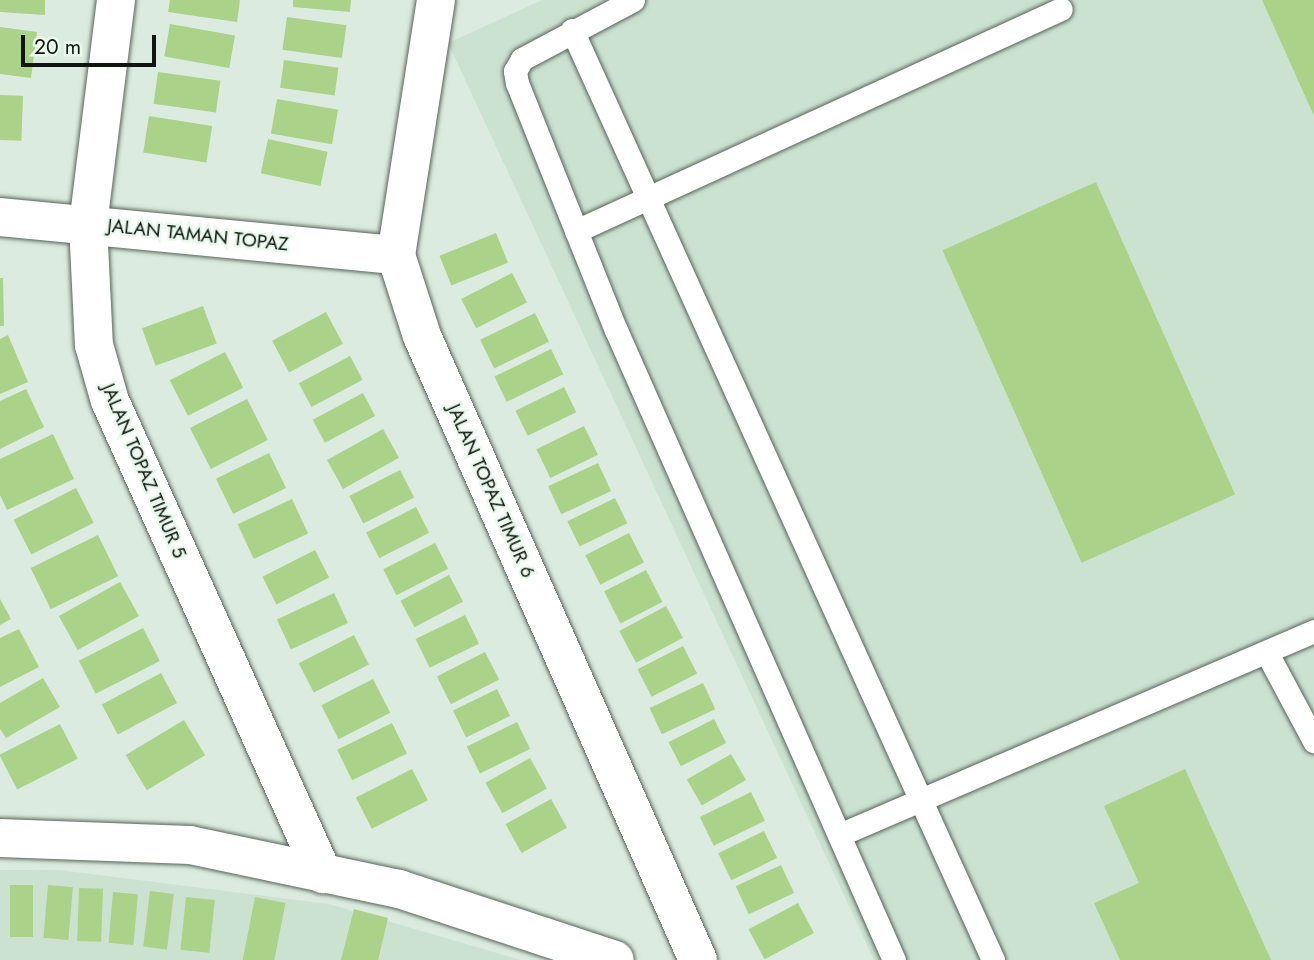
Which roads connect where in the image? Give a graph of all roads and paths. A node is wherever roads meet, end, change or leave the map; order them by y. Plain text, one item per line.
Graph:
1 (116, 0) edge
2 (436, 0) edge
3 (633, 0) edge
4 (1061, 9) dead end
5 (572, 30) junction
6 (650, 198) junction
7 (0, 217) edge
8 (88, 224) junction
9 (576, 231) junction
10 (396, 255) junction
11 (1314, 631) edge
12 (1267, 653) junction
13 (1314, 741) edge
14 (921, 800) junction
15 (839, 835) junction
16 (0, 838) edge
17 (323, 874) junction
18 (615, 960) edge
19 (698, 960) edge
20 (894, 960) edge
21 (993, 960) edge

1 - 8 street, JALAN TOPAZ TIMUR 5
2 - 10 street, JALAN TOPAZ TIMUR 6
3 - 5 lane
4 - 6 lane
5 - 6 lane
5 - 9 lane
6 - 9 lane
6 - 14 lane
7 - 8 street, JALAN TAMAN TOPAZ
8 - 10 street, JALAN TAMAN TOPAZ
8 - 17 street, JALAN TOPAZ TIMUR 5
9 - 15 lane
10 - 19 street, JALAN TOPAZ TIMUR 6
11 - 12 lane
12 - 13 lane
12 - 14 lane
14 - 15 lane
14 - 21 lane
15 - 20 lane
16 - 17 street
17 - 18 street

